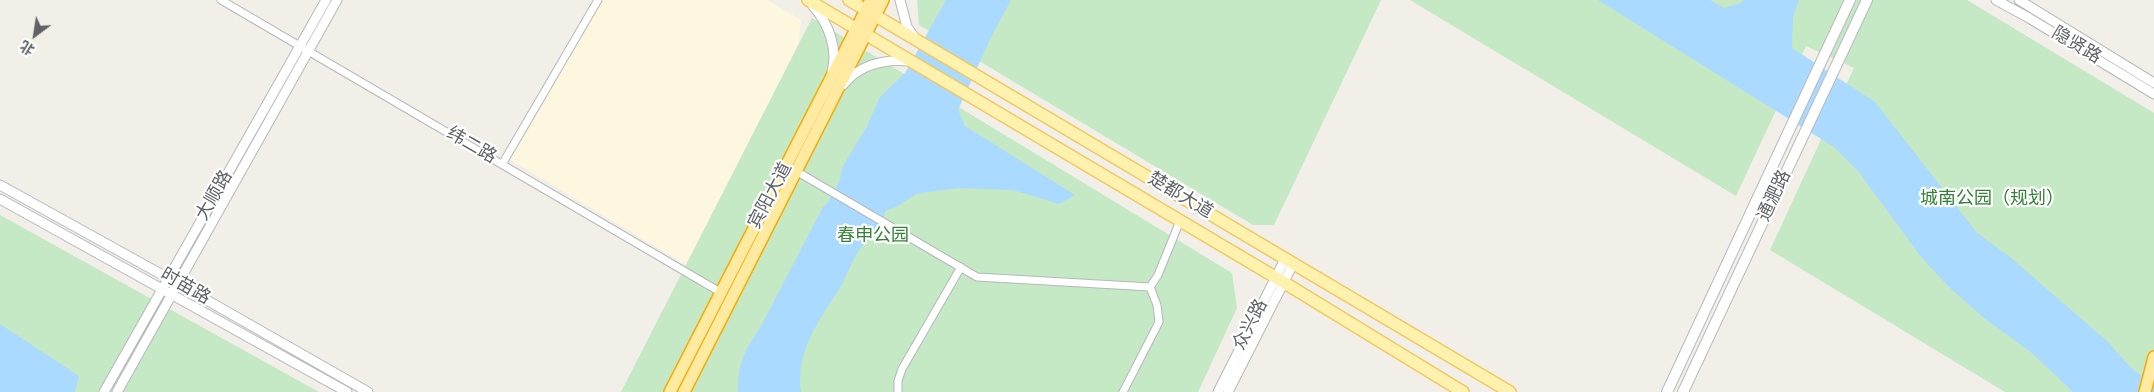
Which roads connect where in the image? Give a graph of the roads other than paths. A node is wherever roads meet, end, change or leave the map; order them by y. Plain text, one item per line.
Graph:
1 (221, 0) edge
2 (326, 0) edge
3 (337, 0) edge
4 (598, 0) edge
5 (808, 0) edge
6 (849, 0) edge
7 (883, 0) edge
8 (900, 0) edge
9 (1850, 0) edge
10 (1867, 0) edge
11 (1996, 0) edge
12 (2019, 0) edge
13 (871, 8) edge
14 (861, 32) junction
15 (918, 41) junction
16 (300, 46) junction
17 (309, 51) junction
18 (911, 62) junction
19 (2154, 83) edge
20 (833, 87) junction
21 (2154, 94) edge
22 (504, 161) dead end
23 (796, 171) junction
24 (0, 185) edge
25 (0, 198) edge
26 (1180, 221) junction
27 (1289, 261) junction
28 (961, 267) junction
29 (1276, 277) junction
30 (168, 278) junction
31 (1150, 287) junction
32 (162, 288) junction
33 (720, 292) junction
34 (172, 294) junction
35 (2154, 357) edge
36 (104, 392) edge
37 (117, 392) edge
38 (347, 392) edge
39 (368, 392) edge
40 (670, 392) edge
41 (684, 392) edge
42 (898, 392) edge
43 (1122, 392) edge
44 (1218, 392) edge
45 (1228, 392) edge
46 (1463, 392) edge
47 (1510, 392) edge
48 (1667, 392) edge
49 (1683, 392) edge
50 (2145, 392) edge

1 - 16 street, 纬二路
2 - 16 street, 大顺路
3 - 17 street, 大顺路
4 - 22 street
5 - 14 main road, 楚都大道
5 - 20 street
6 - 13 main road, 楚都大道
7 - 13 highway, 宾阳大道
8 - 15 street
9 - 48 main road, 通淝路
10 - 49 main road, 通淝路
11 - 21 street, 隐贤路
12 - 19 street, 隐贤路
13 - 14 highway, 宾阳大道
13 - 15 main road, 楚都大道
14 - 18 main road, 楚都大道
14 - 20 highway, 宾阳大道
15 - 27 main road, 楚都大道
16 - 17 street, 纬二路
16 - 30 street, 大顺路
17 - 33 street, 纬二路
17 - 34 street, 大顺路
18 - 20 street
18 - 26 main road, 楚都大道
20 - 23 highway, 宾阳大道
20 - 33 highway, 宾阳大道
23 - 28 street
23 - 41 highway, 宾阳大道
24 - 30 street, 时苗路
25 - 32 street, 时苗路
26 - 29 main road, 楚都大道
26 - 31 street
27 - 29 street, 众兴路
27 - 45 street, 众兴路
27 - 47 main road, 楚都大道
28 - 31 street
28 - 42 street
29 - 44 street, 众兴路
29 - 46 main road, 楚都大道
30 - 32 street, 大顺路
30 - 39 street, 时苗路
31 - 43 street
32 - 34 street, 时苗路
32 - 36 street, 大顺路
33 - 40 highway, 宾阳大道
34 - 37 street, 大顺路
34 - 38 street, 时苗路
35 - 50 highway

